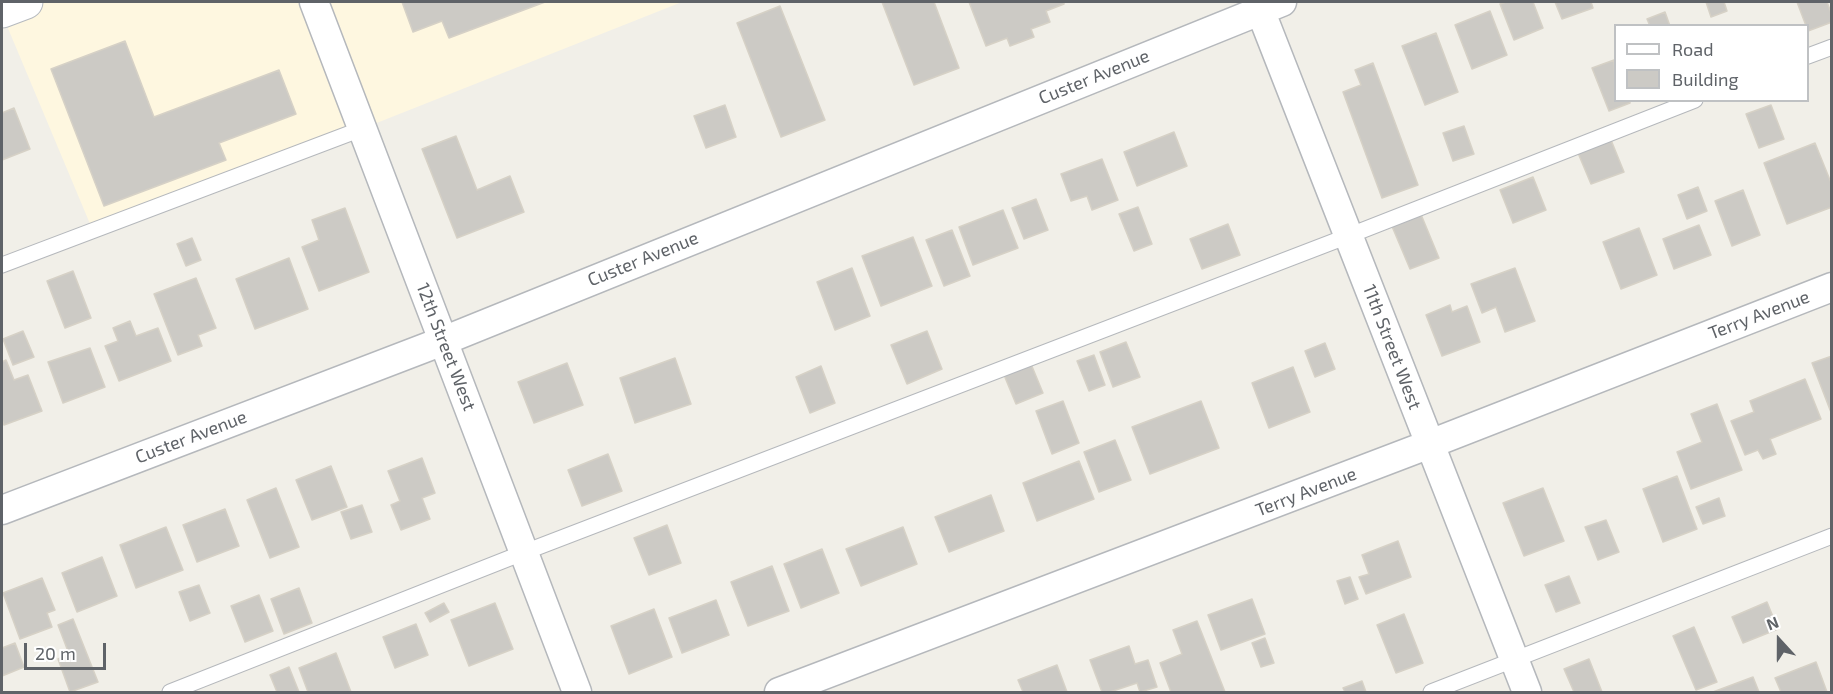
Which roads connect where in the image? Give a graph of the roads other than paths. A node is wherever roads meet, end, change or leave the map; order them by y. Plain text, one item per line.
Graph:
1 (26, 2) edge
2 (314, 2) edge
3 (1266, 4) edge
4 (2, 11) edge
5 (1832, 47) edge
6 (1809, 56) edge
7 (1690, 102) edge
8 (364, 128) junction
9 (1348, 236) junction
10 (2, 265) edge
11 (1832, 286) edge
12 (443, 340) junction
13 (1430, 444) junction
14 (2, 510) edge
15 (1832, 536) edge
16 (525, 552) junction
17 (1515, 660) junction
18 (170, 693) edge
19 (577, 693) edge
20 (779, 693) edge
21 (1431, 693) edge
22 (1527, 693) edge

1 - 4 main road
2 - 8 street, 12th Street West
3 - 9 street, 11th Street West
3 - 12 street, Custer Avenue
5 - 6 lane
7 - 9 lane
8 - 10 lane
8 - 12 street, 12th Street West
9 - 13 street, 11th Street West
9 - 16 lane
11 - 13 street, Terry Avenue
12 - 14 street, Custer Avenue
12 - 16 street, 12th Street West
13 - 17 street, 11th Street West
13 - 20 street, Terry Avenue
15 - 17 lane
16 - 18 lane
16 - 19 street, 12th Street West
17 - 21 lane
17 - 22 street, 11th Street West

